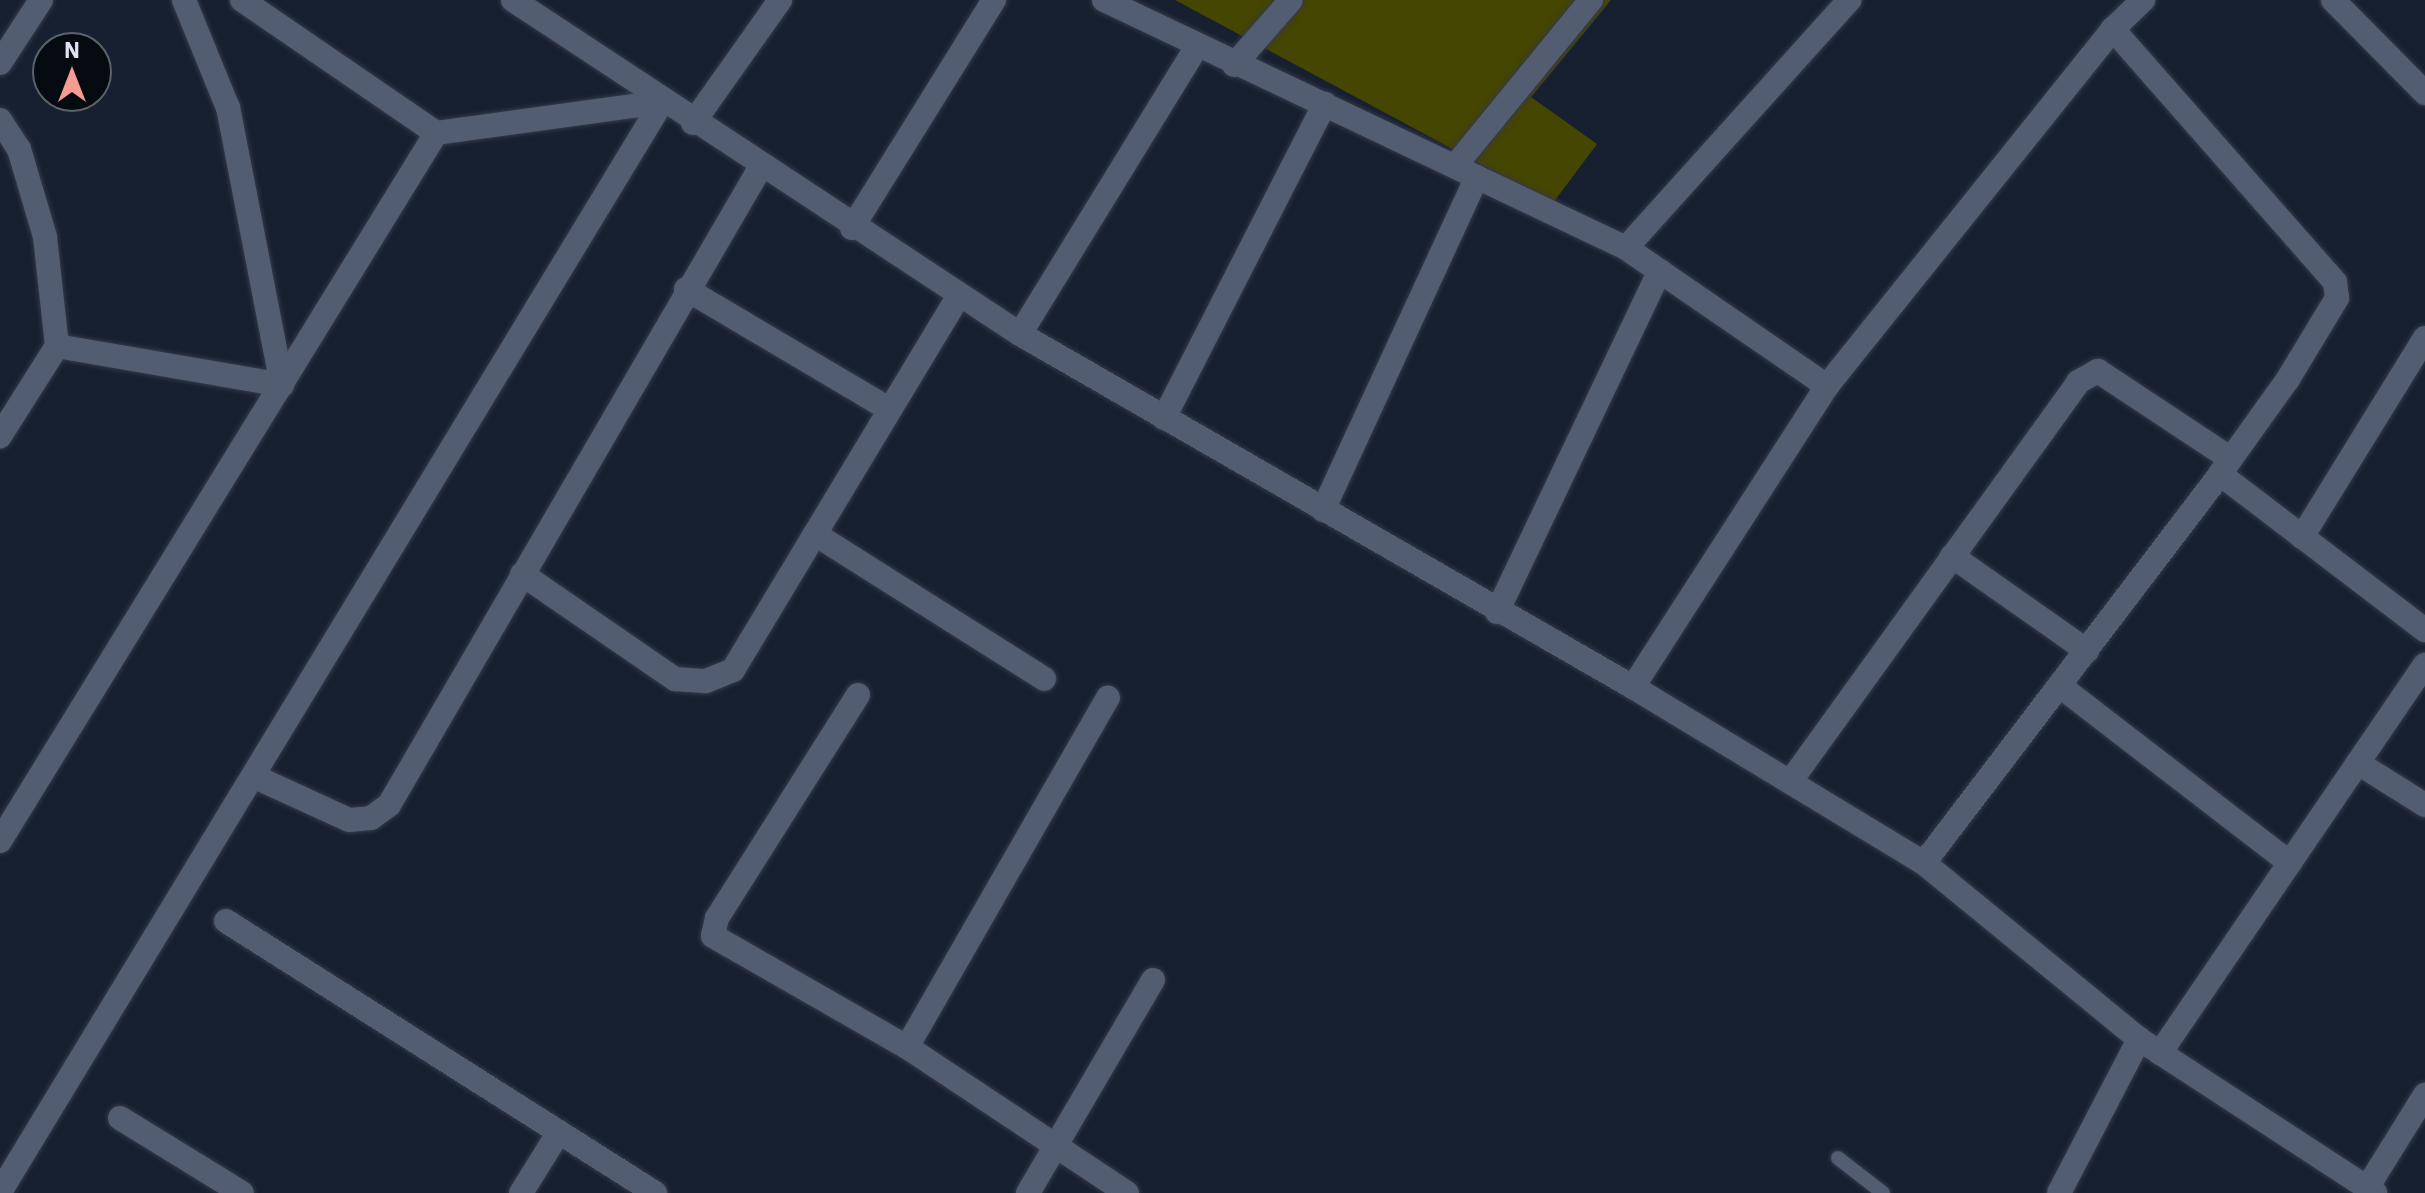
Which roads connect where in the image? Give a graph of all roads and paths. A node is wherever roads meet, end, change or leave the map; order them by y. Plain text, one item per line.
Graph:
1 (41, 0) edge
2 (184, 0) edge
3 (242, 0) edge
4 (513, 0) edge
5 (780, 0) edge
6 (994, 0) edge
7 (1104, 0) edge
8 (1291, 0) edge
9 (1591, 0) edge
10 (1849, 0) edge
11 (2143, 0) edge
12 (2333, 0) edge
13 (2113, 29) junction
14 (1196, 48) junction
15 (0, 63) edge
16 (1234, 65) junction
17 (2425, 93) edge
18 (662, 102) junction
19 (1325, 104) junction
20 (0, 120) edge
21 (693, 123) junction
22 (436, 133) junction
23 (1455, 166) junction
24 (760, 168) junction
25 (1477, 177) junction
26 (852, 228) junction
27 (1626, 248) junction
28 (1660, 271) junction
29 (686, 289) junction
30 (959, 296) junction
31 (1020, 334) junction
32 (2425, 338) edge
33 (57, 346) junction
34 (282, 385) junction
35 (1827, 386) junction
36 (887, 408) junction
37 (1164, 418) junction
38 (0, 436) edge
39 (2225, 466) junction
40 (1323, 510) junction
41 (815, 534) junction
42 (2302, 537) junction
43 (1952, 556) junction
44 (522, 574) junction
45 (1497, 612) junction
46 (2425, 630) edge
47 (2087, 651) junction
48 (2425, 665) edge
49 (1044, 679) dead end
50 (2060, 686) junction
51 (1633, 687) junction
52 (858, 695) dead end
53 (1108, 698) dead end
54 (2358, 763) junction
55 (253, 776) junction
56 (1790, 782) junction
57 (2425, 805) edge
58 (0, 841) edge
59 (1924, 863) junction
60 (2290, 863) junction
61 (226, 921) dead end
62 (1153, 980) dead end
63 (2139, 1039) junction
64 (907, 1047) junction
65 (2160, 1053) junction
66 (2425, 1095) edge
67 (120, 1118) dead end
68 (559, 1132) junction
69 (1054, 1148) junction
70 (1838, 1158) dead end
71 (2371, 1191) edge
72 (0, 1192) edge
73 (242, 1193) edge
74 (521, 1193) edge
75 (655, 1193) edge
76 (1028, 1193) edge
77 (1127, 1193) edge
78 (1883, 1193) edge
79 (2059, 1193) edge

1 - 15 street
2 - 34 street
3 - 22 street
4 - 18 street
5 - 21 street
6 - 26 street
7 - 14 street
8 - 16 street
9 - 23 street
10 - 27 street
11 - 13 street
12 - 17 street
13 - 35 street
13 - 39 street
14 - 16 street
14 - 31 street
16 - 19 street
18 - 21 street
18 - 22 street
18 - 55 street
19 - 23 street
19 - 37 street
20 - 33 street
21 - 24 street
22 - 34 street
23 - 25 street
24 - 26 street
24 - 29 street
25 - 27 street
25 - 40 street
26 - 30 street
27 - 28 street
28 - 35 street
28 - 45 street
29 - 36 street
29 - 44 street
30 - 31 street
30 - 36 street
31 - 37 street
32 - 42 street
33 - 34 street
33 - 38 street
34 - 58 street
35 - 51 street
36 - 41 street
37 - 40 street
39 - 42 street
39 - 43 street
39 - 47 street
40 - 45 street
41 - 44 street
41 - 49 street
42 - 46 street
43 - 47 street
43 - 56 street
44 - 55 street
45 - 51 street
47 - 50 street
48 - 54 street
50 - 59 street
50 - 60 street
51 - 56 street
52 - 64 street
53 - 64 street
54 - 57 street
54 - 60 street
55 - 72 street
56 - 59 street
59 - 63 street
60 - 65 street
61 - 68 street
62 - 69 street
63 - 65 street
63 - 79 street
64 - 69 street
65 - 71 street
66 - 71 street
67 - 73 street
68 - 74 street
68 - 75 street
69 - 76 street
69 - 77 street
70 - 78 lane

